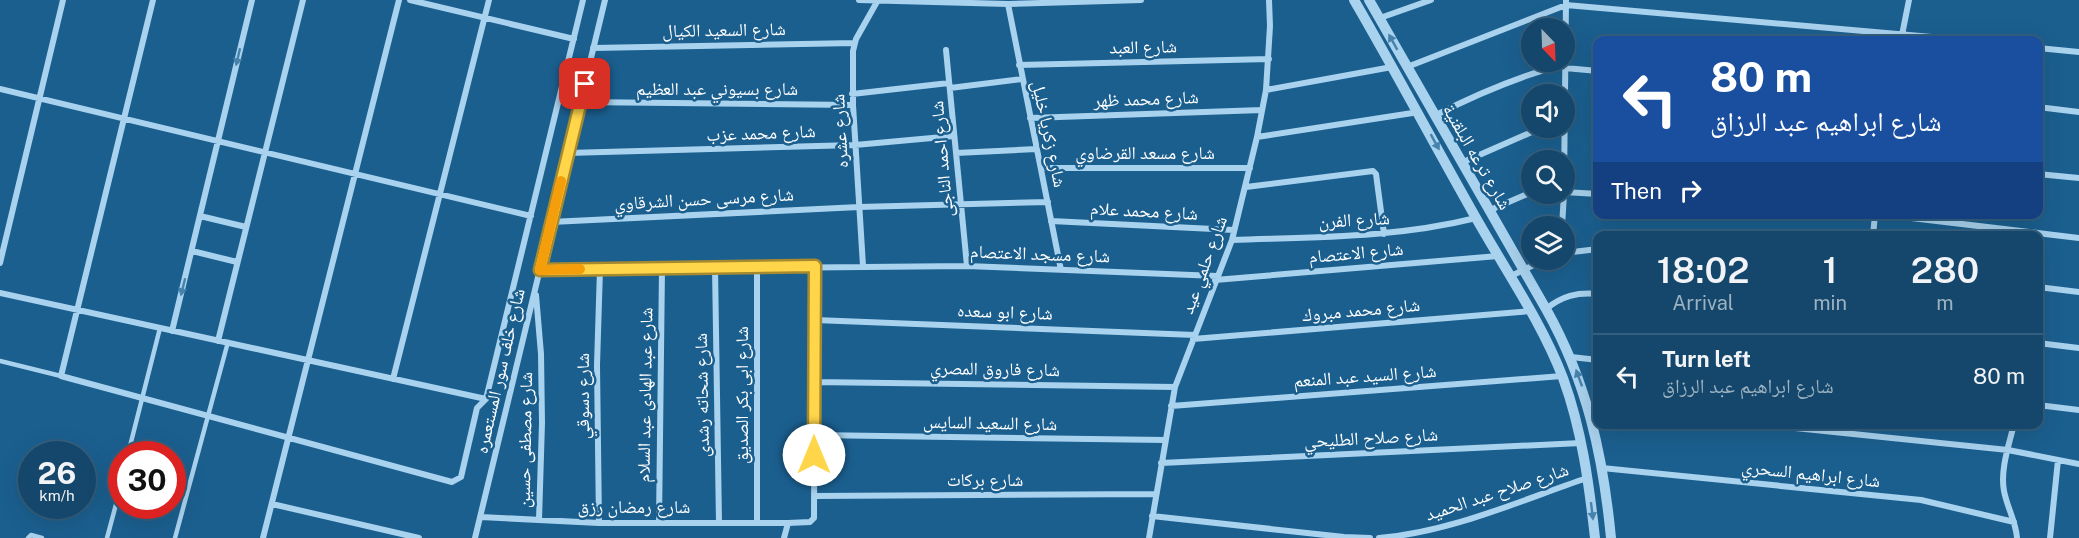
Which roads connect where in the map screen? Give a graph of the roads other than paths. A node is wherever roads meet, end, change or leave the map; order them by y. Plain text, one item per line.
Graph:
1 (63, 0) edge
2 (153, 0) edge
3 (252, 0) edge
4 (303, 0) edge
5 (399, 0) edge
6 (410, 0) edge
7 (489, 0) edge
8 (583, 0) edge
9 (605, 0) edge
10 (859, 0) edge
11 (878, 0) edge
12 (1141, 0) edge
13 (1269, 0) edge
14 (1354, 0) edge
15 (1369, 0) edge
16 (1431, 0) edge
17 (1909, 0) edge
18 (896, 1) edge
19 (977, 2) edge
20 (1566, 2) edge
21 (1008, 4) junction
22 (485, 18) junction
23 (1380, 18) junction
24 (1566, 18) edge
25 (1892, 36) edge
26 (1902, 36) edge
27 (574, 39) junction
28 (855, 43) junction
29 (593, 48) junction
30 (2043, 48) edge
31 (946, 50) dead end
32 (2079, 52) edge
33 (1269, 59) junction
34 (1019, 65) junction
35 (1392, 67) junction
36 (1407, 67) junction
37 (1575, 68) edge
38 (1593, 70) edge
39 (1537, 72) edge
40 (1022, 79) junction
41 (950, 86) junction
42 (0, 89) edge
43 (1266, 90) junction
44 (852, 94) junction
45 (39, 99) junction
46 (580, 102) junction
47 (853, 105) junction
48 (2043, 107) edge
49 (1262, 110) junction
50 (2079, 111) edge
51 (1419, 112) junction
52 (1434, 116) junction
53 (1030, 118) junction
54 (124, 119) junction
55 (954, 136) junction
56 (1257, 137) junction
57 (1521, 137) edge
58 (218, 142) junction
59 (855, 145) junction
60 (1036, 148) junction
61 (265, 152) junction
62 (568, 153) junction
63 (956, 153) junction
64 (1461, 163) junction
65 (1041, 168) junction
66 (1250, 168) junction
67 (355, 174) junction
68 (2043, 174) edge
69 (2079, 178) edge
70 (1246, 187) junction
71 (1575, 193) edge
72 (440, 194) junction
73 (1593, 194) edge
74 (1521, 197) edge
75 (1048, 202) junction
76 (961, 204) junction
77 (859, 207) junction
78 (1488, 211) junction
79 (200, 216) junction
80 (531, 216) junction
81 (1476, 218) junction
82 (1918, 219) edge
83 (1052, 221) junction
84 (551, 222) junction
85 (246, 227) junction
86 (1234, 230) junction
87 (2020, 231) edge
88 (1384, 234) junction
89 (2043, 234) edge
90 (2079, 238) edge
91 (1232, 240) junction
92 (1593, 250) edge
93 (192, 251) junction
94 (1575, 252) edge
95 (1499, 256) junction
96 (237, 262) junction
97 (0, 263) edge
98 (815, 266) junction
99 (863, 266) junction
100 (967, 266) junction
101 (715, 267) junction
102 (757, 267) junction
103 (1521, 267) edge
104 (662, 268) junction
105 (600, 269) junction
106 (540, 270) junction
107 (1062, 270) junction
108 (1521, 270) edge
109 (1523, 270) edge
110 (1511, 276) junction
111 (1216, 278) junction
112 (536, 288) junction
113 (2043, 288) edge
114 (0, 292) edge
115 (2079, 292) edge
116 (1593, 294) edge
117 (1546, 309) junction
118 (77, 310) junction
119 (1532, 311) junction
120 (815, 320) junction
121 (160, 328) junction
122 (172, 331) junction
123 (1194, 337) junction
124 (218, 341) junction
125 (228, 342) junction
126 (2043, 344) edge
127 (2079, 348) edge
128 (1571, 357) junction
129 (1593, 359) edge
130 (0, 361) edge
131 (308, 361) junction
132 (61, 376) junction
133 (1562, 376) junction
134 (393, 379) junction
135 (814, 382) junction
136 (1175, 387) junction
137 (142, 398) junction
138 (486, 399) junction
139 (1171, 406) junction
140 (2043, 406) edge
141 (1593, 409) edge
142 (2079, 410) edge
143 (207, 417) junction
144 (1596, 429) edge
145 (1805, 429) edge
146 (2013, 429) edge
147 (814, 435) junction
148 (288, 437) junction
149 (1165, 440) junction
150 (131, 441) edge
151 (1581, 443) junction
152 (2008, 450) junction
153 (2058, 460) junction
154 (1161, 463) junction
155 (2079, 464) edge
156 (1602, 468) junction
157 (1588, 477) junction
158 (1156, 495) junction
159 (814, 496) junction
160 (272, 504) junction
161 (1152, 516) junction
162 (481, 518) junction
163 (112, 519) edge
164 (539, 520) junction
165 (2014, 522) junction
166 (659, 523) junction
167 (719, 523) junction
168 (757, 523) junction
169 (788, 523) junction
170 (599, 524) junction
171 (28, 538) edge
172 (42, 538) edge
173 (107, 538) edge
174 (175, 538) edge
175 (263, 538) edge
176 (419, 538) edge
177 (475, 538) edge
178 (784, 538) edge
179 (1149, 538) edge
180 (1370, 538) edge
181 (1379, 538) edge
182 (1595, 538) edge
183 (1611, 538) edge
184 (2017, 538) edge
185 (2050, 538) edge

1 - 45 street
2 - 54 street
3 -> 58 street
4 - 61 street
5 - 67 street
6 - 22 street
7 - 22 street
8 - 27 street
9 - 29 street, شارع خلف سور المستعمره
10 - 11 street
11 - 18 street
11 - 28 street, شارع عشره
12 - 21 street
13 - 33 street, شارع حلمي عيد
14 - 35 street, شارع ترعه البلقنية
15 - 23 street, شارع ترعه البلقنية
16 - 23 street
17 - 26 street
18 - 19 street
19 - 21 street
20 - 24 street
20 - 25 street
20 - 36 street
21 - 34 street, شارع زكريا خليل
22 - 27 street
22 - 72 street
36 -> 23 street, شارع ترعه البلقنية
27 - 80 street
28 - 29 street, شارع السعيد الكيال
28 - 44 street, شارع عشره
29 - 46 street, شارع خلف سور المستعمره
30 - 32 street
31 - 41 street, شارع احمد الناجى
33 - 34 street, شارع العبد
33 - 43 street, شارع حلمي عيد
34 - 40 street, شارع زكريا خليل
35 - 43 street
35 - 51 street, شارع ترعه البلقنية
36 - 52 street, شارع ترعه البلقنية
37 - 38 street
39 - 52 street
40 - 41 street
40 - 53 street, شارع زكريا خليل
41 - 44 street
41 - 55 street, شارع احمد الناجى
42 - 45 street
43 - 49 street, شارع حلمي عيد
44 - 47 street, شارع عشره
45 - 54 street
45 - 97 street
46 - 47 street, شارع بسيوني عبد العظيم
46 - 62 street, شارع خلف سور المستعمره
47 - 59 street, شارع عشره
48 - 50 street
49 - 53 street, شارع محمد ظهر
49 - 56 street, شارع حلمي عيد
51 - 56 street
51 -> 81 street, شارع ترعه البلقنية
52 - 64 street, شارع ترعه البلقنية
53 - 60 street, شارع زكريا خليل
54 - 58 street
54 - 118 street
55 - 59 street, شارع محمد عزب
55 - 63 street, شارع احمد الناجى
56 - 66 street, شارع حلمي عيد
57 - 64 street
58 - 61 street
58 - 79 street
59 - 62 street, شارع محمد عزب
59 - 77 street, شارع عشره
60 - 63 street
60 - 65 street, شارع زكريا خليل
61 - 67 street
61 - 85 street
62 - 84 street, شارع خلف سور المستعمره
63 - 76 street, شارع احمد الناجى
64 - 78 street, شارع ترعه البلقنية
65 - 66 street, شارع مسعد القرضاوي
65 - 75 street, شارع زكريا خليل
66 - 70 street, شارع حلمي عيد
67 - 72 street
67 - 131 street
68 - 69 street
70 - 86 street, شارع حلمي عيد
70 - 88 street
71 - 73 street
72 - 80 street
72 - 134 street
74 - 78 street
75 - 76 street, شارع مرسى حسن الشرقاوي
75 - 83 street, شارع زكريا خليل
76 - 77 street, شارع مرسى حسن الشرقاوي
76 - 100 street, شارع احمد الناجى
77 - 84 street, شارع مرسى حسن الشرقاوي
77 - 99 street, شارع عشره
78 - 103 street, شارع ترعه البلقنية
79 - 85 street
79 - 93 street
80 - 138 street
81 - 88 street, شارع الفرن
81 - 95 street, شارع ترعه البلقنية
82 - 87 street
83 - 86 street, شارع محمد علام
83 - 107 street, شارع زكريا خليل
84 - 106 street, شارع خلف سور المستعمره
85 - 96 street
86 - 91 street, شارع حلمي عيد
88 - 91 street, شارع الفرن
89 - 90 street
91 - 111 street, شارع حلمي عيد
92 - 94 street
93 - 96 street
93 -> 122 street
95 - 110 street, شارع ترعه البلقنية
95 - 111 street, شارع الاعتصام
96 - 124 street
98 - 99 street, شارع مسجد الاعتصام
98 - 102 street, شارع مسجد الاعتصام
98 - 120 street
99 - 100 street, شارع مسجد الاعتصام
100 - 107 street, شارع مسجد الاعتصام
101 - 102 street, شارع مسجد الاعتصام
101 - 104 street, شارع مسجد الاعتصام
101 - 167 street, شارع شحاته رشدى
102 - 168 street, شارع ابى بكر الصديق
104 - 105 street, شارع مسجد الاعتصام
104 - 166 street, شارع عبد الهادى عبد السلام
105 - 106 street, شارع مسجد الاعتصام
105 - 170 street, شارع دسوقي
106 - 112 street, شارع خلف سور المستعمره
107 - 111 street, شارع مسجد الاعتصام
108 - 110 street
109 - 117 street, شارع ترعه البلقنية
110 - 119 street, شارع ترعه البلقنية
111 - 123 street, شارع حلمي عيد
112 - 162 street, شارع خلف سور المستعمره
112 - 164 street, شارع مصطفى حسين
113 - 115 street
114 - 118 street
116 - 117 street
117 - 128 street, شارع ترعه البلقنية
118 - 121 street
118 - 132 street
119 - 123 street, شارع محمد مبروك
119 - 133 street, شارع ترعه البلقنية
120 - 123 street, شارع ابو سعده
120 - 135 street
121 - 122 street
121 - 137 lane
122 - 124 street
123 - 136 street, شارع حلمي عيد
124 - 125 street
125 - 131 street
125 - 143 lane
126 - 127 street
128 - 129 street
141 -> 128 street, شارع ترعه البلقنية
130 - 132 lane
131 - 134 street
131 - 148 street
132 - 137 street
133 - 139 street, شارع السيد عبد المنعم
133 - 151 street, شارع ترعه البلقنية
134 - 138 street
135 - 136 street, شارع فاروق المصري
135 - 147 street
136 - 139 street, شارع حلمي عيد
137 - 143 street
137 - 150 lane
138 - 148 street
139 - 149 street, شارع حلمي عيد
140 - 142 street
143 - 148 street
143 - 174 lane
144 - 156 street, شارع ترعه البلقنية
145 - 152 street
146 - 152 street
147 - 149 street, شارع السعيد السايس
147 - 159 street
148 - 160 street
149 - 154 street, شارع حلمي عيد
151 - 154 street, شارع صلاح الطليحي
151 - 157 street, شارع ترعه البلقنية
152 - 153 street
152 - 165 street
153 - 155 street
153 - 185 street
154 - 158 street, شارع حلمي عيد
156 - 165 street, شارع ابراهيم السحري
156 - 183 street, شارع ترعه البلقنية
157 - 181 street, شارع صلاح عبد الحميد
157 -> 182 street, شارع ترعه البلقنية
158 - 159 street, شارع بركات
158 - 161 street, شارع حلمي عيد
159 - 169 street, شارع رمضان رزق
160 - 175 street
160 - 176 street
161 - 179 street, شارع حلمي عيد
161 - 180 street
162 - 164 street, شارع رمضان رزق
162 - 177 street, شارع خلف سور المستعمره
163 - 173 lane
164 - 170 street, شارع رمضان رزق
165 - 184 street
166 - 167 street, شارع رمضان رزق
166 - 170 street, شارع رمضان رزق
167 - 168 street, شارع رمضان رزق
168 - 169 street, شارع رمضان رزق
169 - 178 street
171 - 172 lane

